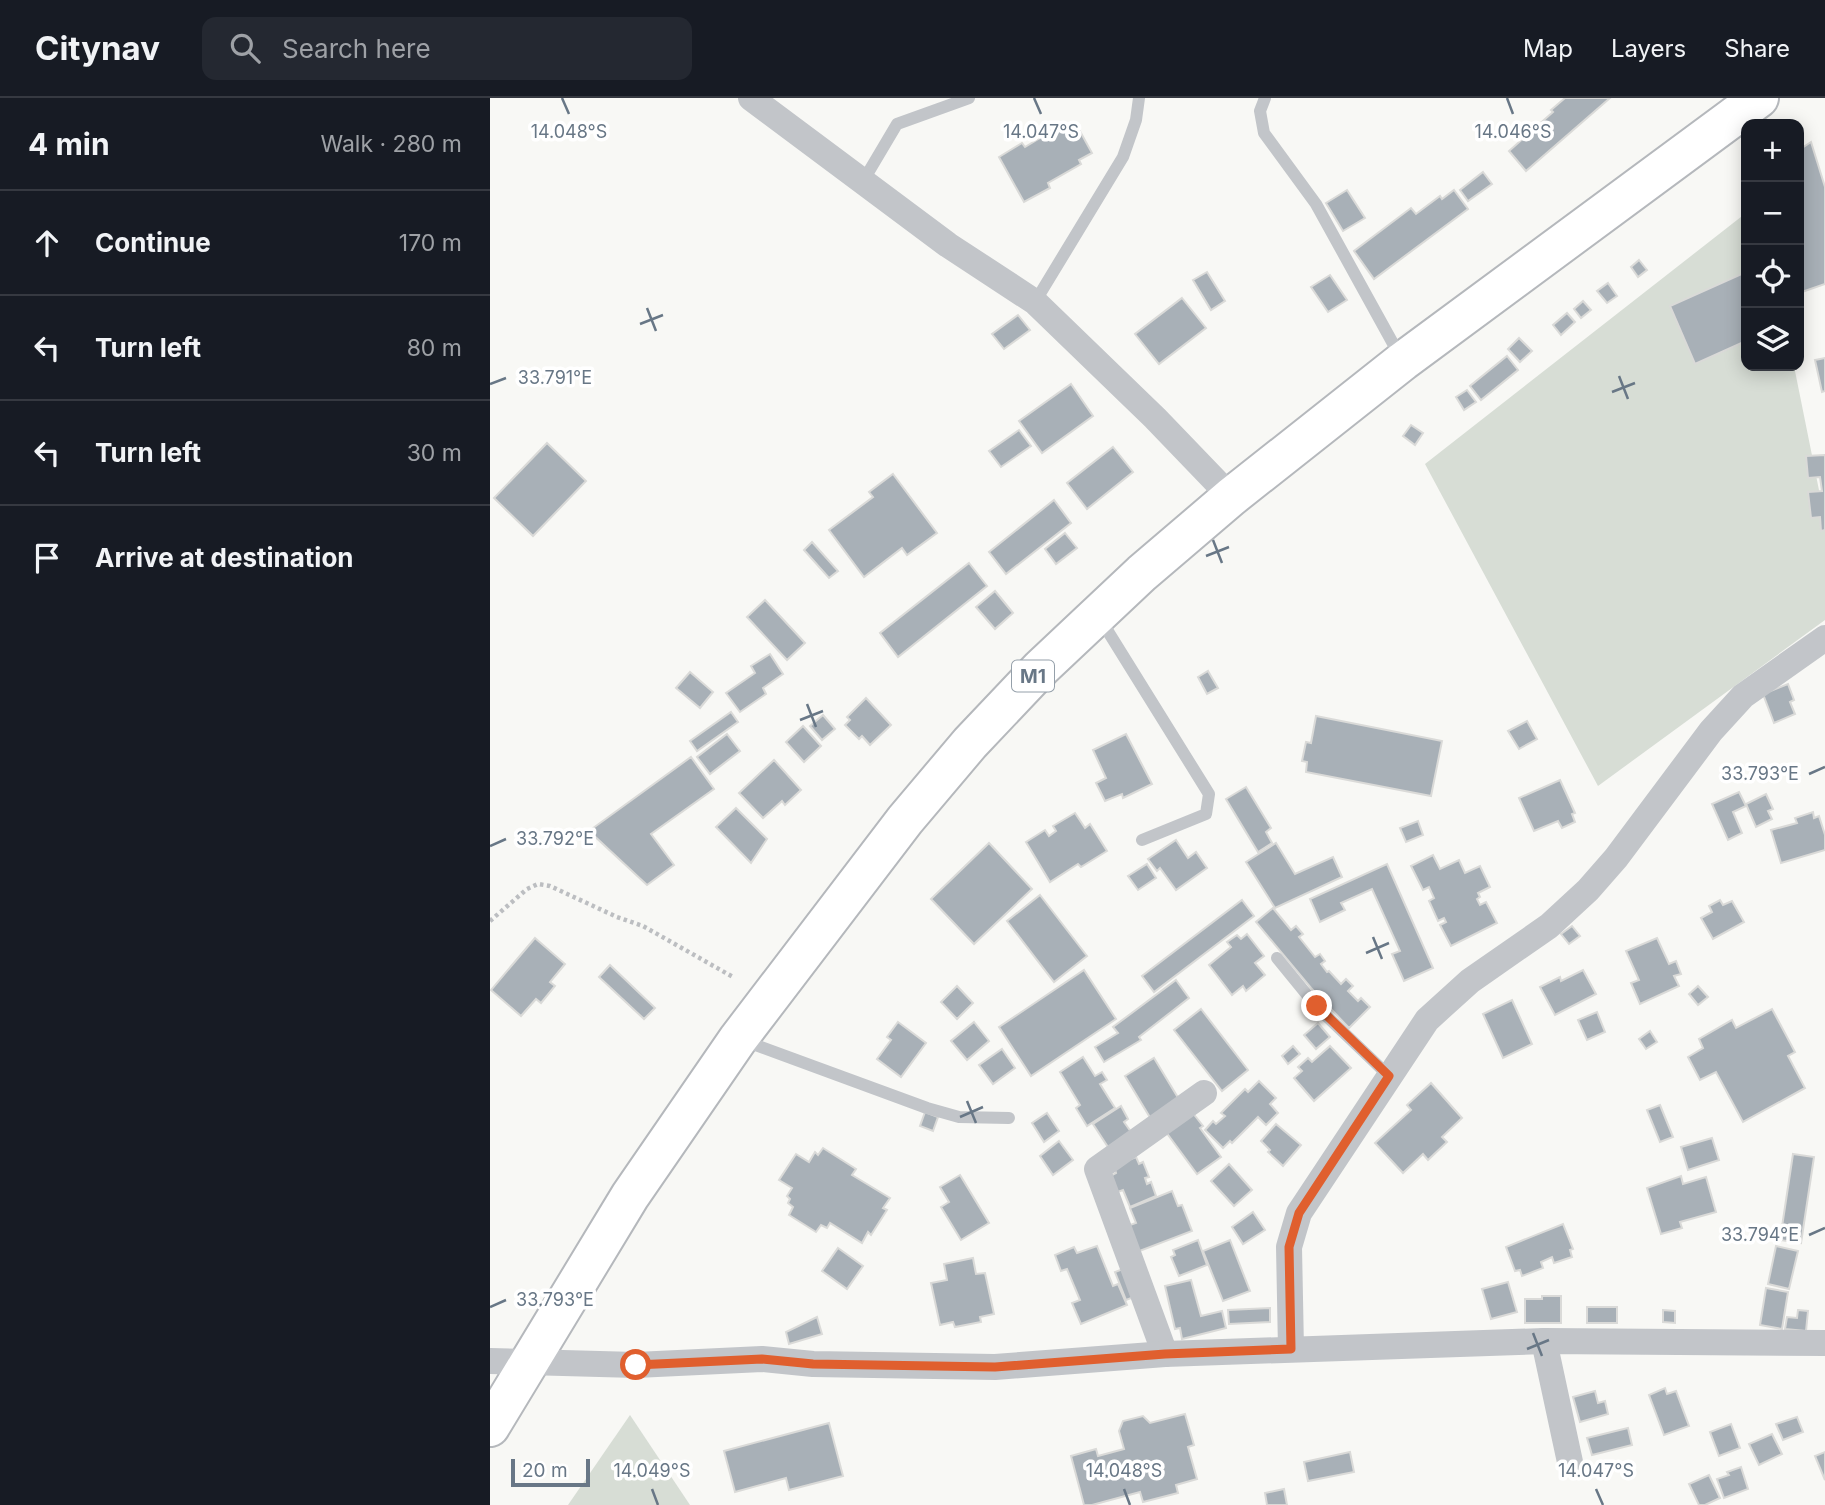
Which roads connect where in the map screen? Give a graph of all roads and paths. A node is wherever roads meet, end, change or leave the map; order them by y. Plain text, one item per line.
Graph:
1 (751, 98) edge
2 (969, 98) edge
3 (1139, 98) edge
4 (1265, 98) edge
5 (1759, 98) edge
6 (862, 183) junction
7 (1035, 302) junction
8 (1403, 361) junction
9 (1231, 497) junction
10 (1097, 614) junction
11 (1825, 638) edge
12 (1142, 840) dead end
13 (490, 921) edge
14 (1277, 958) dead end
15 (733, 977) dead end
16 (738, 1039) junction
17 (1389, 1076) junction
18 (1204, 1093) dead end
19 (1009, 1118) dead end
20 (1544, 1341) junction
21 (1825, 1343) edge
22 (1291, 1349) junction
23 (1165, 1354) junction
24 (490, 1360) edge
25 (528, 1361) junction
26 (490, 1427) edge
27 (1570, 1462) dead end

1 - 6 street
2 - 6 lane
3 - 7 lane
4 - 8 lane
5 - 8 highway, M1
6 - 7 street
7 - 9 street
8 - 9 highway, M1
9 - 10 highway, M1
10 - 12 lane
10 - 16 highway, M1
11 - 17 street
13 - 15 path
14 - 17 lane
16 - 19 lane
16 - 25 highway, M1
17 - 22 street
18 - 23 street
20 - 21 street
20 - 22 street
20 - 27 street
22 - 23 street
23 - 25 street
24 - 25 street
25 - 26 highway, M1

